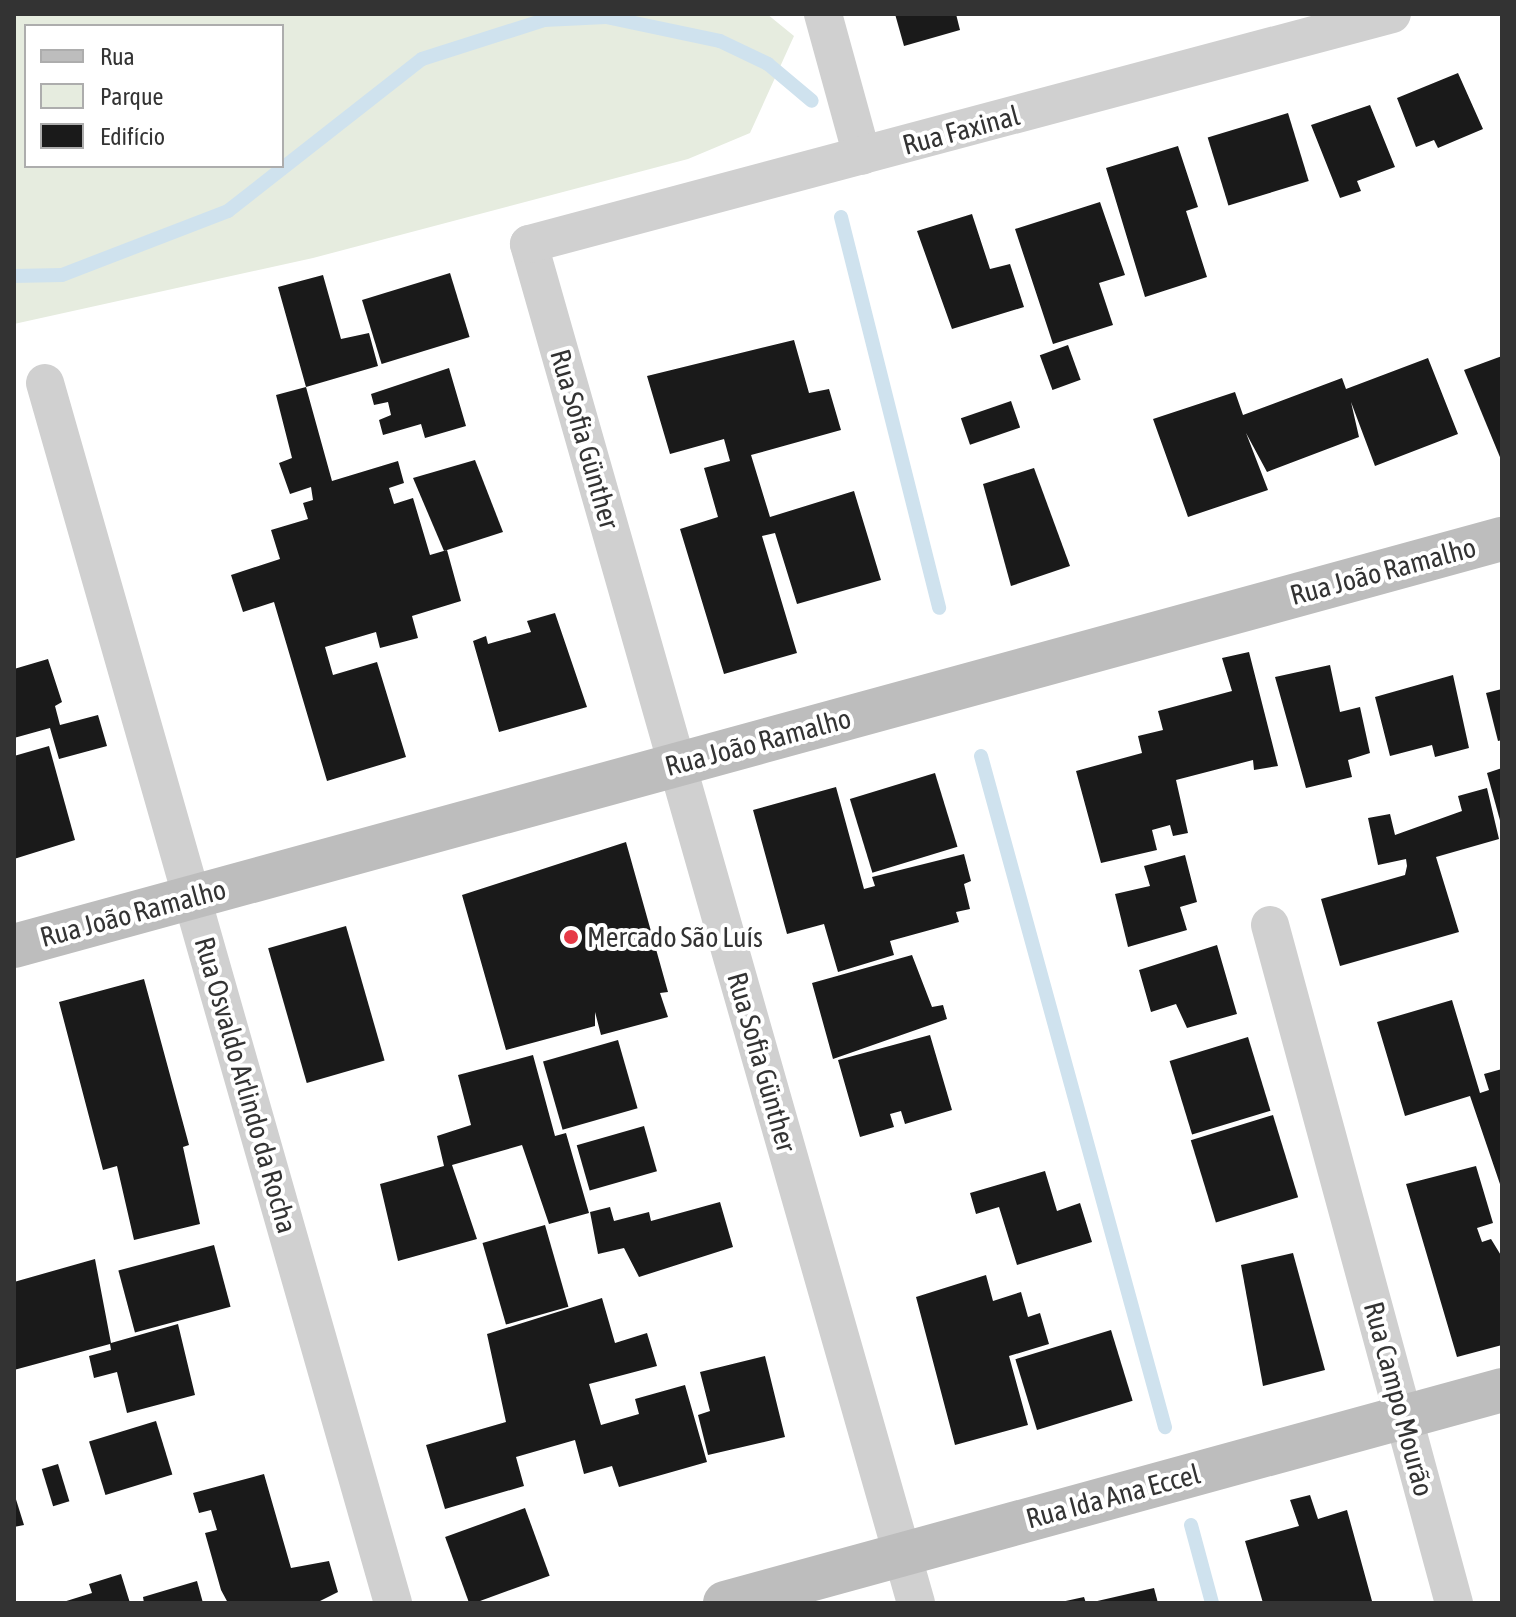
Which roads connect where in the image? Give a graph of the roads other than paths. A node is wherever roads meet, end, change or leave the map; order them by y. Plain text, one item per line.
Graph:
1 (823, 14) edge
2 (1392, 14) edge
3 (862, 156) junction
4 (529, 244) joint
5 (45, 383) dead end
6 (1502, 539) edge
7 (677, 764) junction
8 (192, 897) junction
9 (1270, 925) dead end
10 (14, 946) edge
11 (1502, 1390) edge
12 (1404, 1417) junction
13 (902, 1554) junction
14 (393, 1603) edge
15 (725, 1603) edge
16 (916, 1603) edge
17 (1454, 1603) edge

1 - 3 street
2 - 3 street, Rua Faxinal
3 - 4 street, Rua Faxinal
4 - 7 street, Rua Sofia Günther
5 - 8 street, Rua Osvaldo Arlindo da Rocha
6 - 7 street, Rua João Ramalho
7 - 8 street, Rua João Ramalho
7 - 13 street, Rua Sofia Günther
8 - 10 street, Rua João Ramalho
8 - 14 street, Rua Osvaldo Arlindo da Rocha
9 - 12 street, Rua Campo Mourão
11 - 12 street, Rua Ida Ana Eccel
12 - 13 street, Rua Ida Ana Eccel
12 - 17 street, Rua Campo Mourão
13 - 15 street, Rua Ida Ana Eccel
13 - 16 street, Rua Sofia Günther

